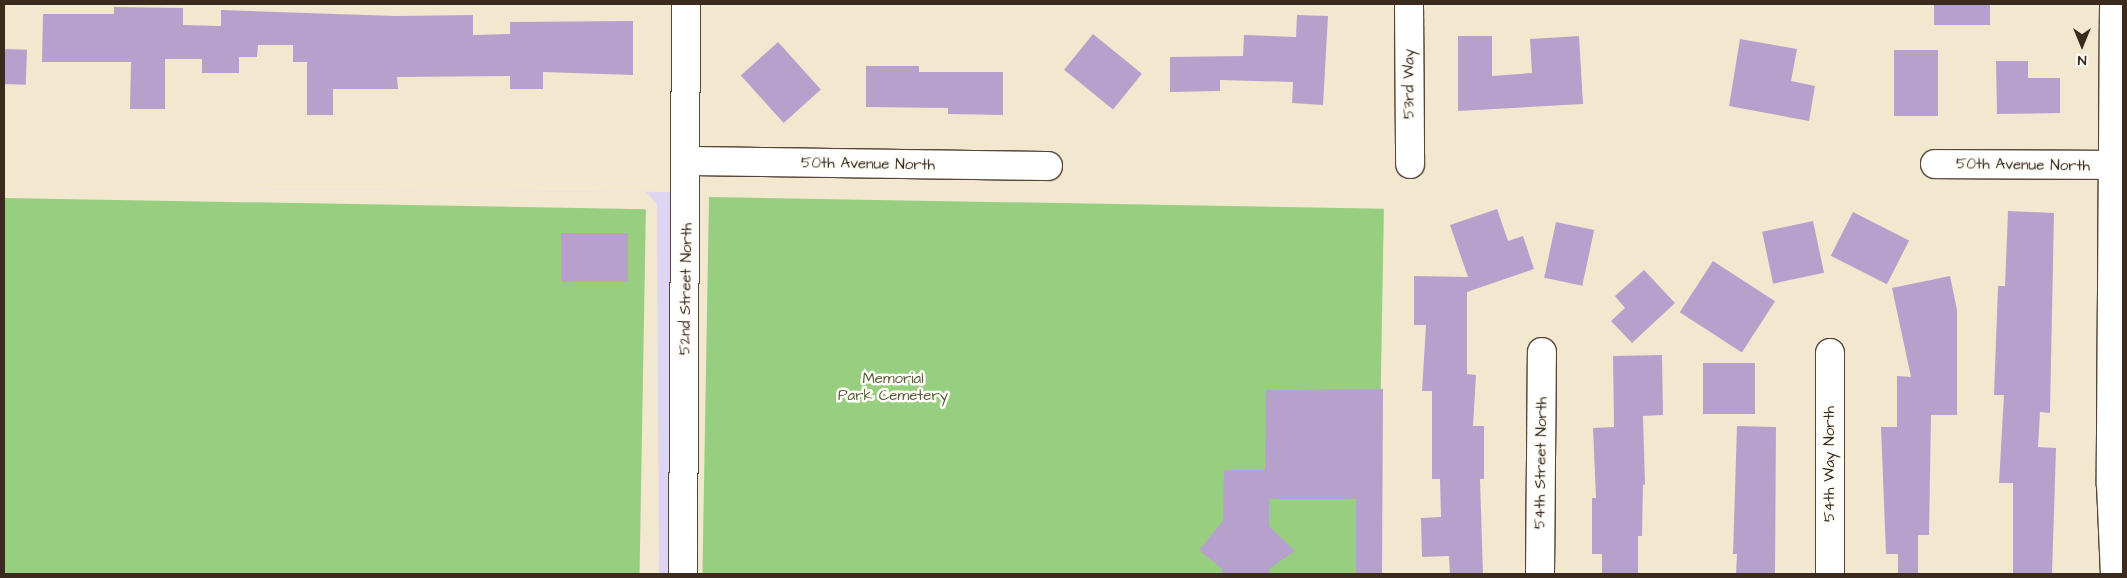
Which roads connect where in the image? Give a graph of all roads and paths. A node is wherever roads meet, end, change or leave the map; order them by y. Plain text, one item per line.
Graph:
1 (686, 4) edge
2 (1409, 4) edge
3 (2114, 4) edge
4 (688, 162) junction
5 (1410, 164) dead end
6 (1935, 164) dead end
7 (2111, 165) junction
8 (1048, 166) dead end
9 (1542, 352) dead end
10 (1830, 353) dead end
11 (683, 574) edge
12 (1540, 574) edge
13 (1830, 574) edge
14 (2115, 574) edge

1 - 4 street, 52nd Street North
2 - 5 street, 53rd Way
3 - 7 street
4 - 8 street, 50th Avenue North
4 - 11 street, 52nd Street North
6 - 7 street, 50th Avenue North
7 - 14 street
9 - 12 street, 54th Street North
10 - 13 street, 54th Way North

